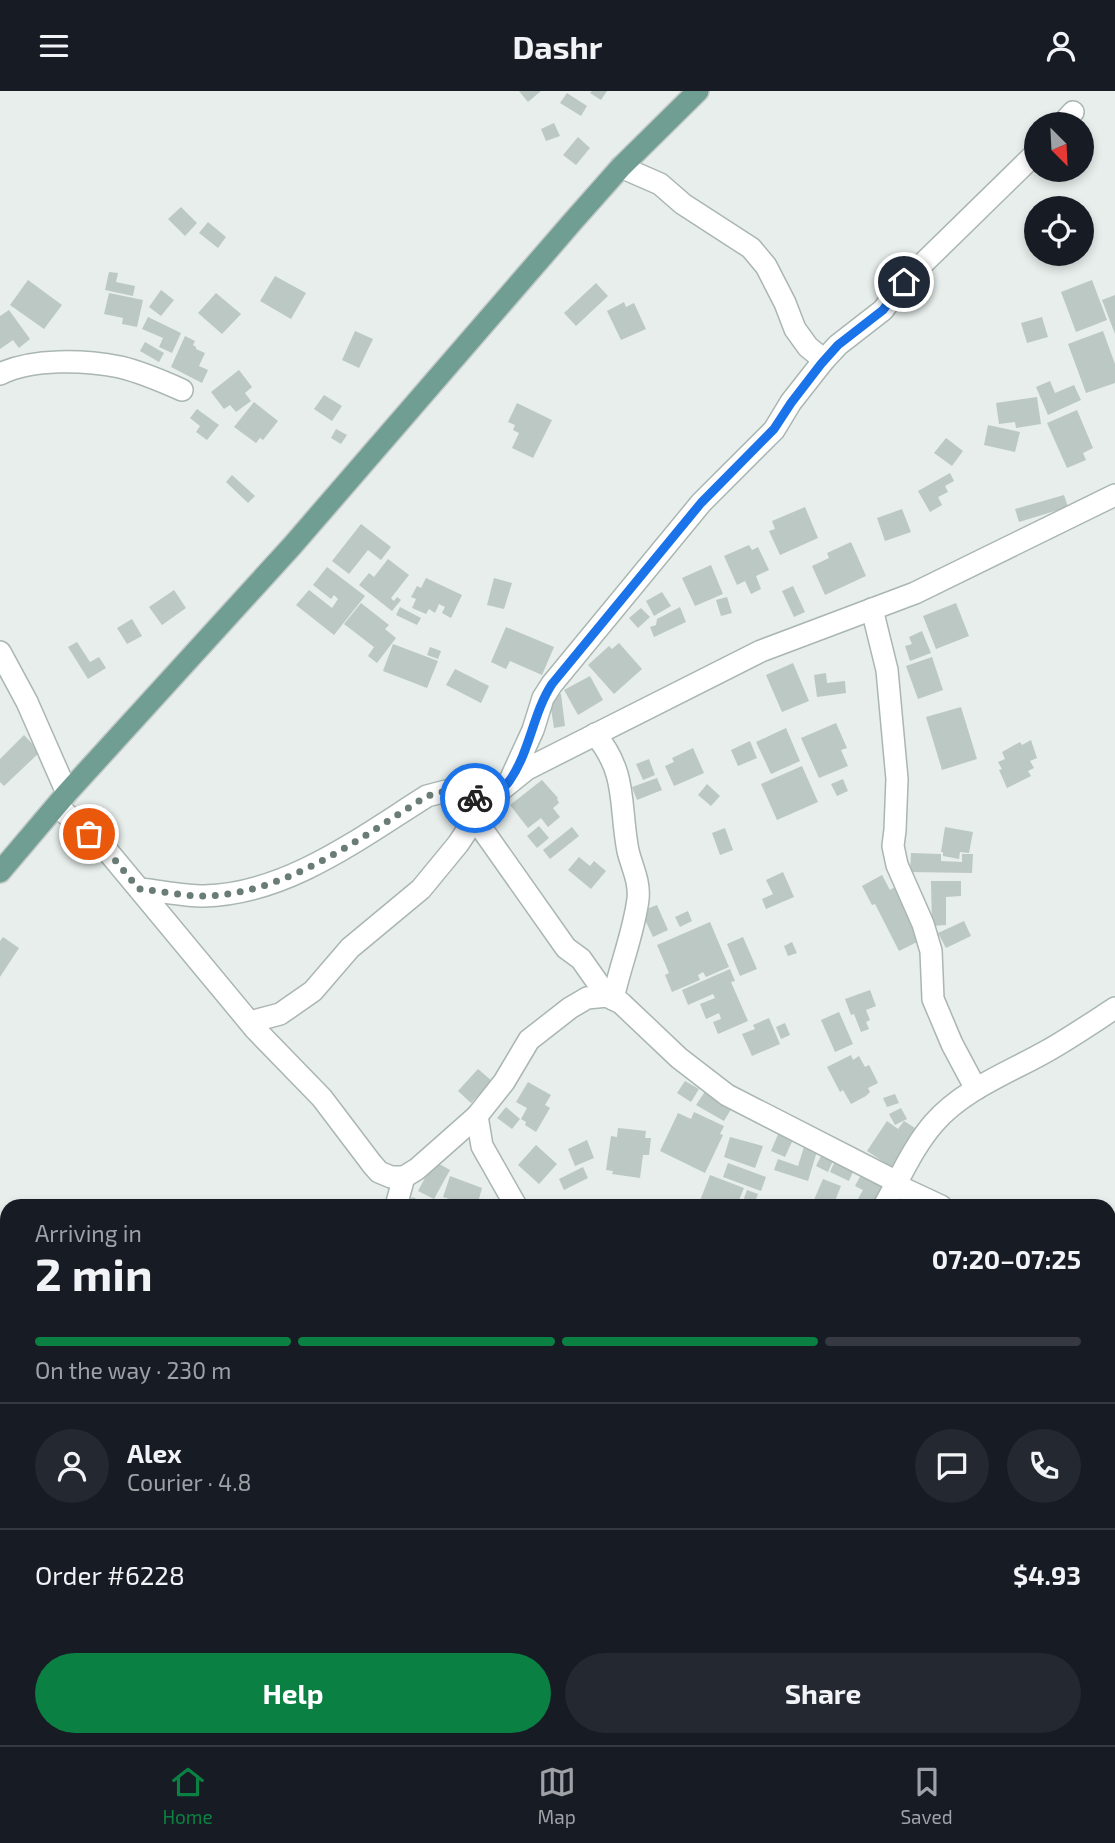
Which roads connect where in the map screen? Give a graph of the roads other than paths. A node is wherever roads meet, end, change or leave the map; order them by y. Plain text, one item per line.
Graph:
1 (698, 91) edge
2 (1024, 165) edge
3 (621, 167) junction
4 (824, 361) junction
5 (0, 374) edge
6 (182, 390) dead end
7 (1115, 495) edge
8 (872, 608) junction
9 (0, 652) edge
10 (595, 733) junction
11 (510, 781) junction
12 (62, 800) junction
13 (481, 810) junction
14 (0, 872) edge
15 (139, 889) junction
16 (610, 998) junction
17 (1115, 1008) edge
18 (250, 1022) junction
19 (975, 1089) junction
20 (477, 1116) junction
21 (404, 1177) junction
22 (896, 1184) junction
23 (398, 1199) edge
24 (512, 1199) edge
25 (888, 1199) edge
26 (927, 1199) edge

1 - 3 main road
2 - 4 street
3 - 4 street
3 - 12 main road
4 - 11 street
5 - 6 street
7 - 8 street
8 - 10 street
8 - 19 street
9 - 12 street
10 - 11 street
10 - 16 street
11 - 13 street
12 - 14 main road
12 - 15 street
13 - 15 street
13 - 16 street
13 - 18 street
15 - 18 street
16 - 20 street
16 - 22 street
17 - 19 street
18 - 21 street
19 - 22 street
20 - 21 street
20 - 24 street
21 - 23 street
22 - 25 street
22 - 26 street

